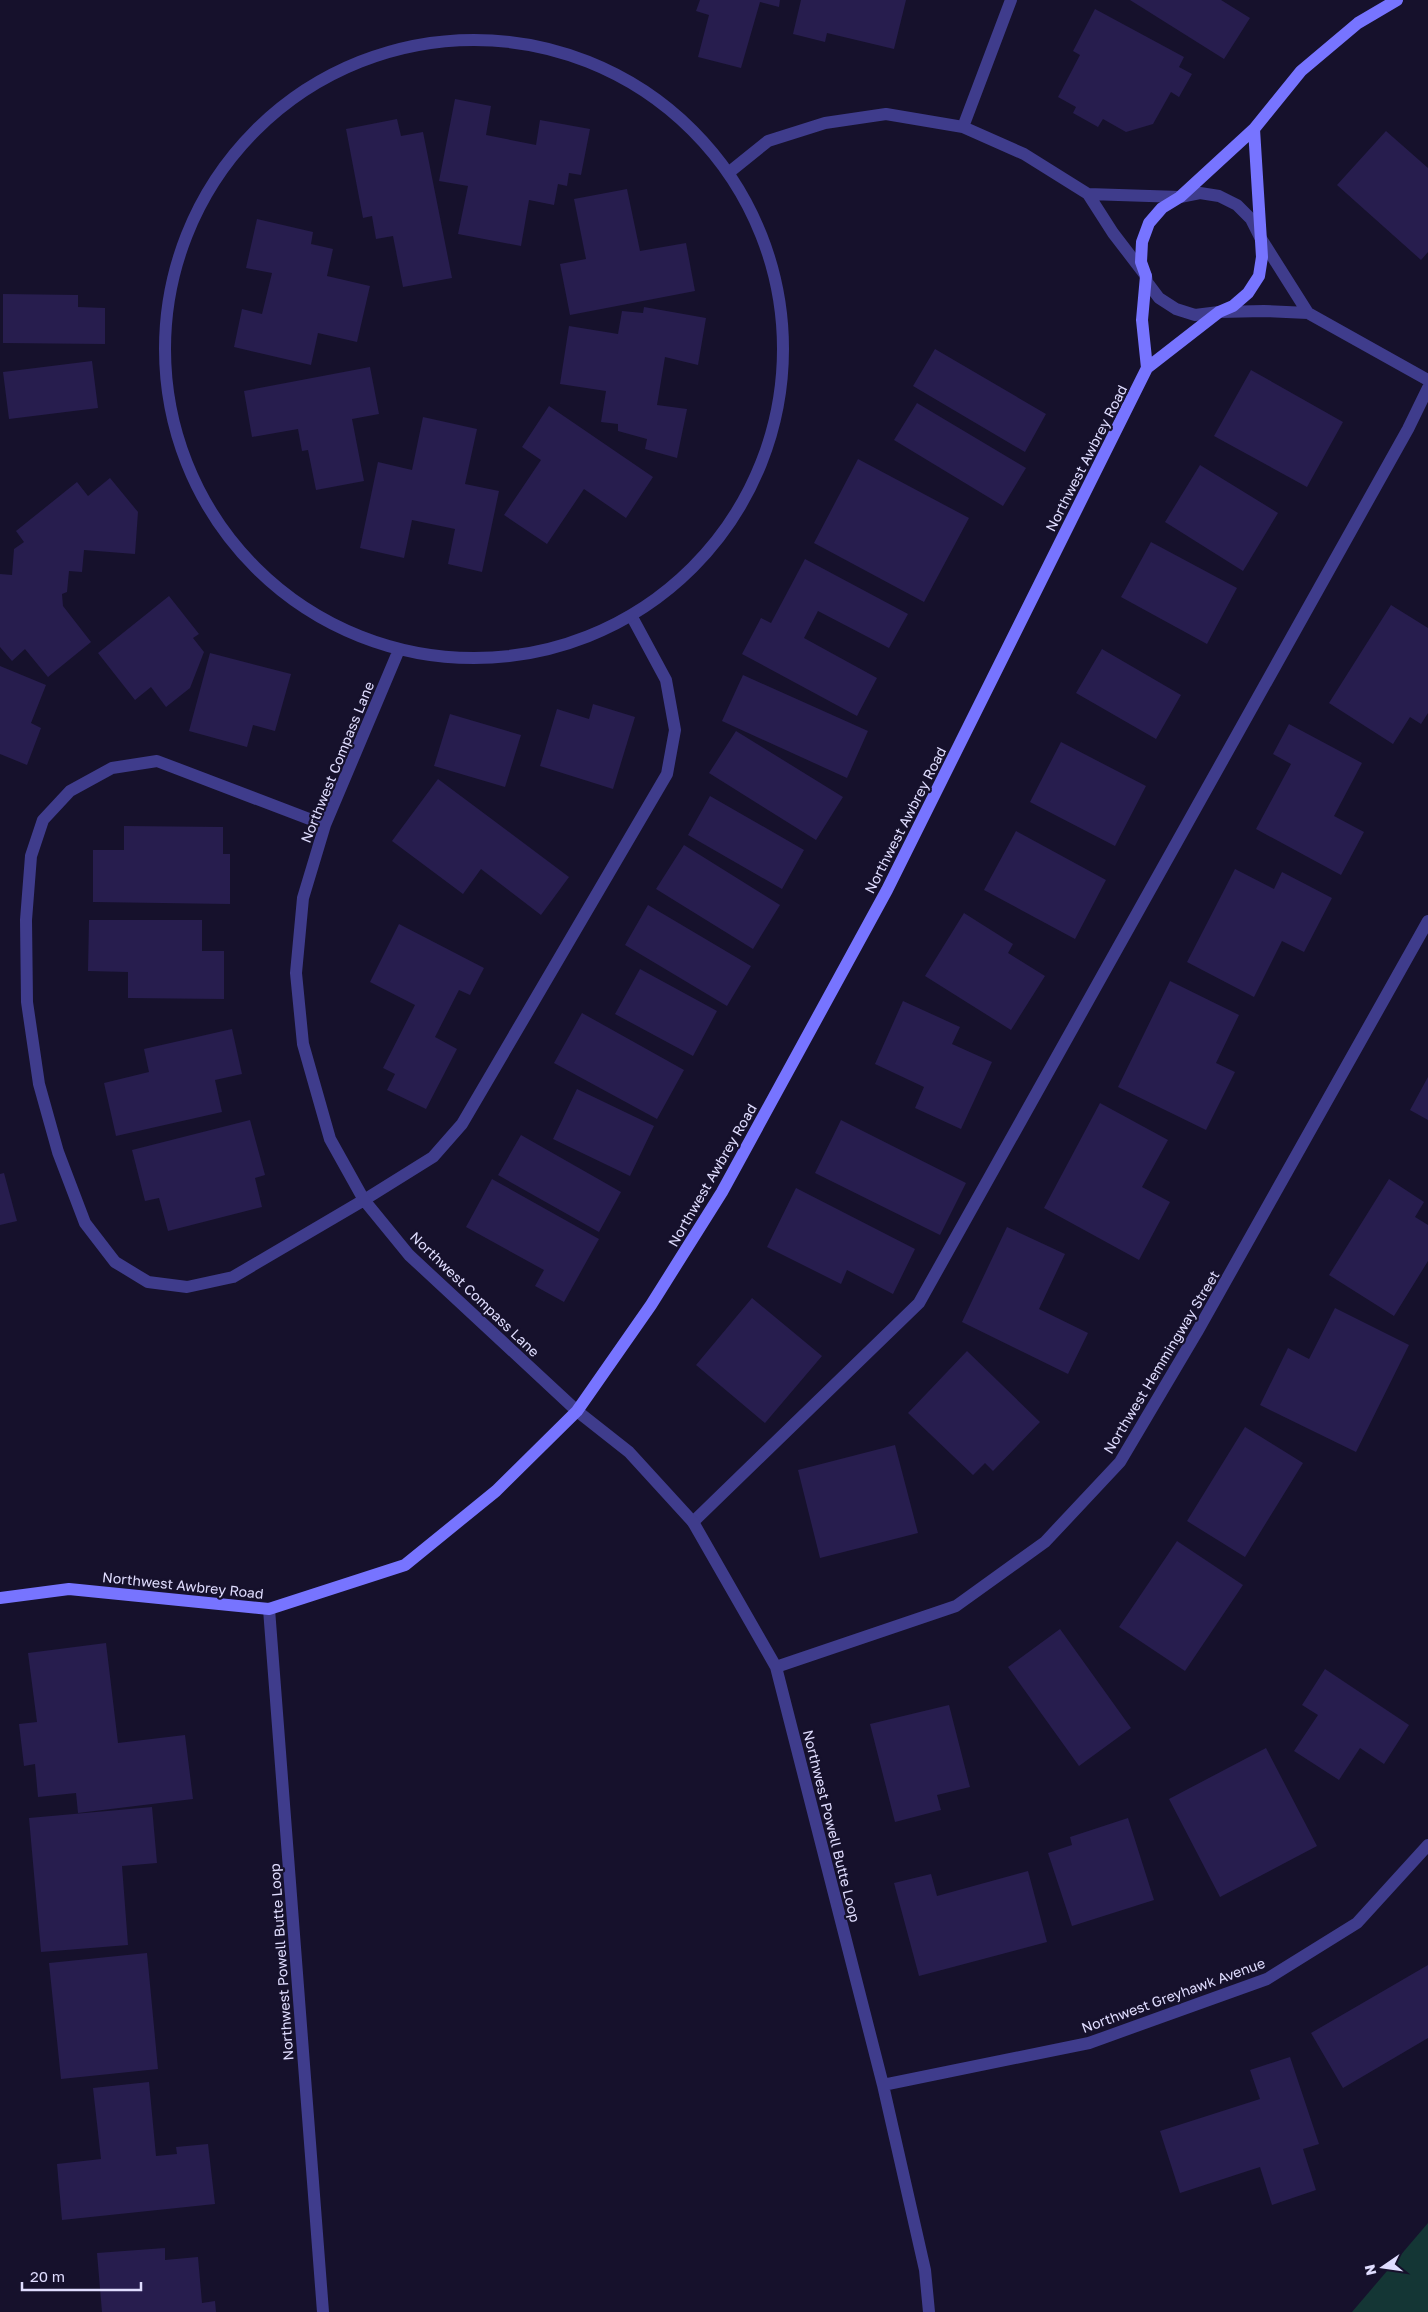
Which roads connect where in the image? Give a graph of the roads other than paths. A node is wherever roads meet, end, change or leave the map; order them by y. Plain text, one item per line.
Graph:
1 (1011, 0) edge
2 (1397, 0) edge
3 (963, 127) junction
4 (1254, 129) junction
5 (732, 170) junction
6 (1088, 194) junction
7 (1180, 197) junction
8 (1260, 237) junction
9 (1146, 276) junction
10 (1219, 312) junction
11 (1308, 313) junction
12 (1147, 368) junction
13 (1428, 380) edge
14 (1428, 388) edge
15 (632, 617) junction
16 (398, 652) junction
17 (325, 825) junction
18 (1428, 921) edge
19 (364, 1200) junction
20 (577, 1411) junction
21 (694, 1522) junction
22 (0, 1598) edge
23 (269, 1609) junction
24 (776, 1667) junction
25 (1428, 1845) edge
26 (883, 2085) junction
27 (323, 2312) edge
28 (930, 2312) edge

1 - 3 street
2 - 4 street
3 - 5 street
3 - 6 street
4 - 7 street
4 - 8 street, Northwest Awbrey Road
5 - 15 street
5 - 16 street
6 - 7 street
6 - 9 street
7 - 8 street
7 - 9 street
8 - 10 street, Northwest Awbrey Road
8 - 11 street
9 - 10 street
9 - 12 street
10 - 11 street
10 - 12 street, Northwest Awbrey Road
11 - 13 street
12 - 20 street, Northwest Awbrey Road
14 - 21 street
15 - 16 street
15 - 19 street
16 - 17 street, Northwest Compass Lane
17 - 19 street, Northwest Compass Lane
17 - 19 street
18 - 24 street, Northwest Hemmingway Street
19 - 20 street, Northwest Compass Lane
20 - 21 street, Northwest Powell Butte Loop
20 - 23 street, Northwest Awbrey Road
21 - 24 street, Northwest Powell Butte Loop
22 - 23 street, Northwest Awbrey Road
23 - 27 street, Northwest Powell Butte Loop
24 - 26 street, Northwest Powell Butte Loop
25 - 26 street, Northwest Greyhawk Avenue
26 - 28 street, Northwest Powell Butte Loop

